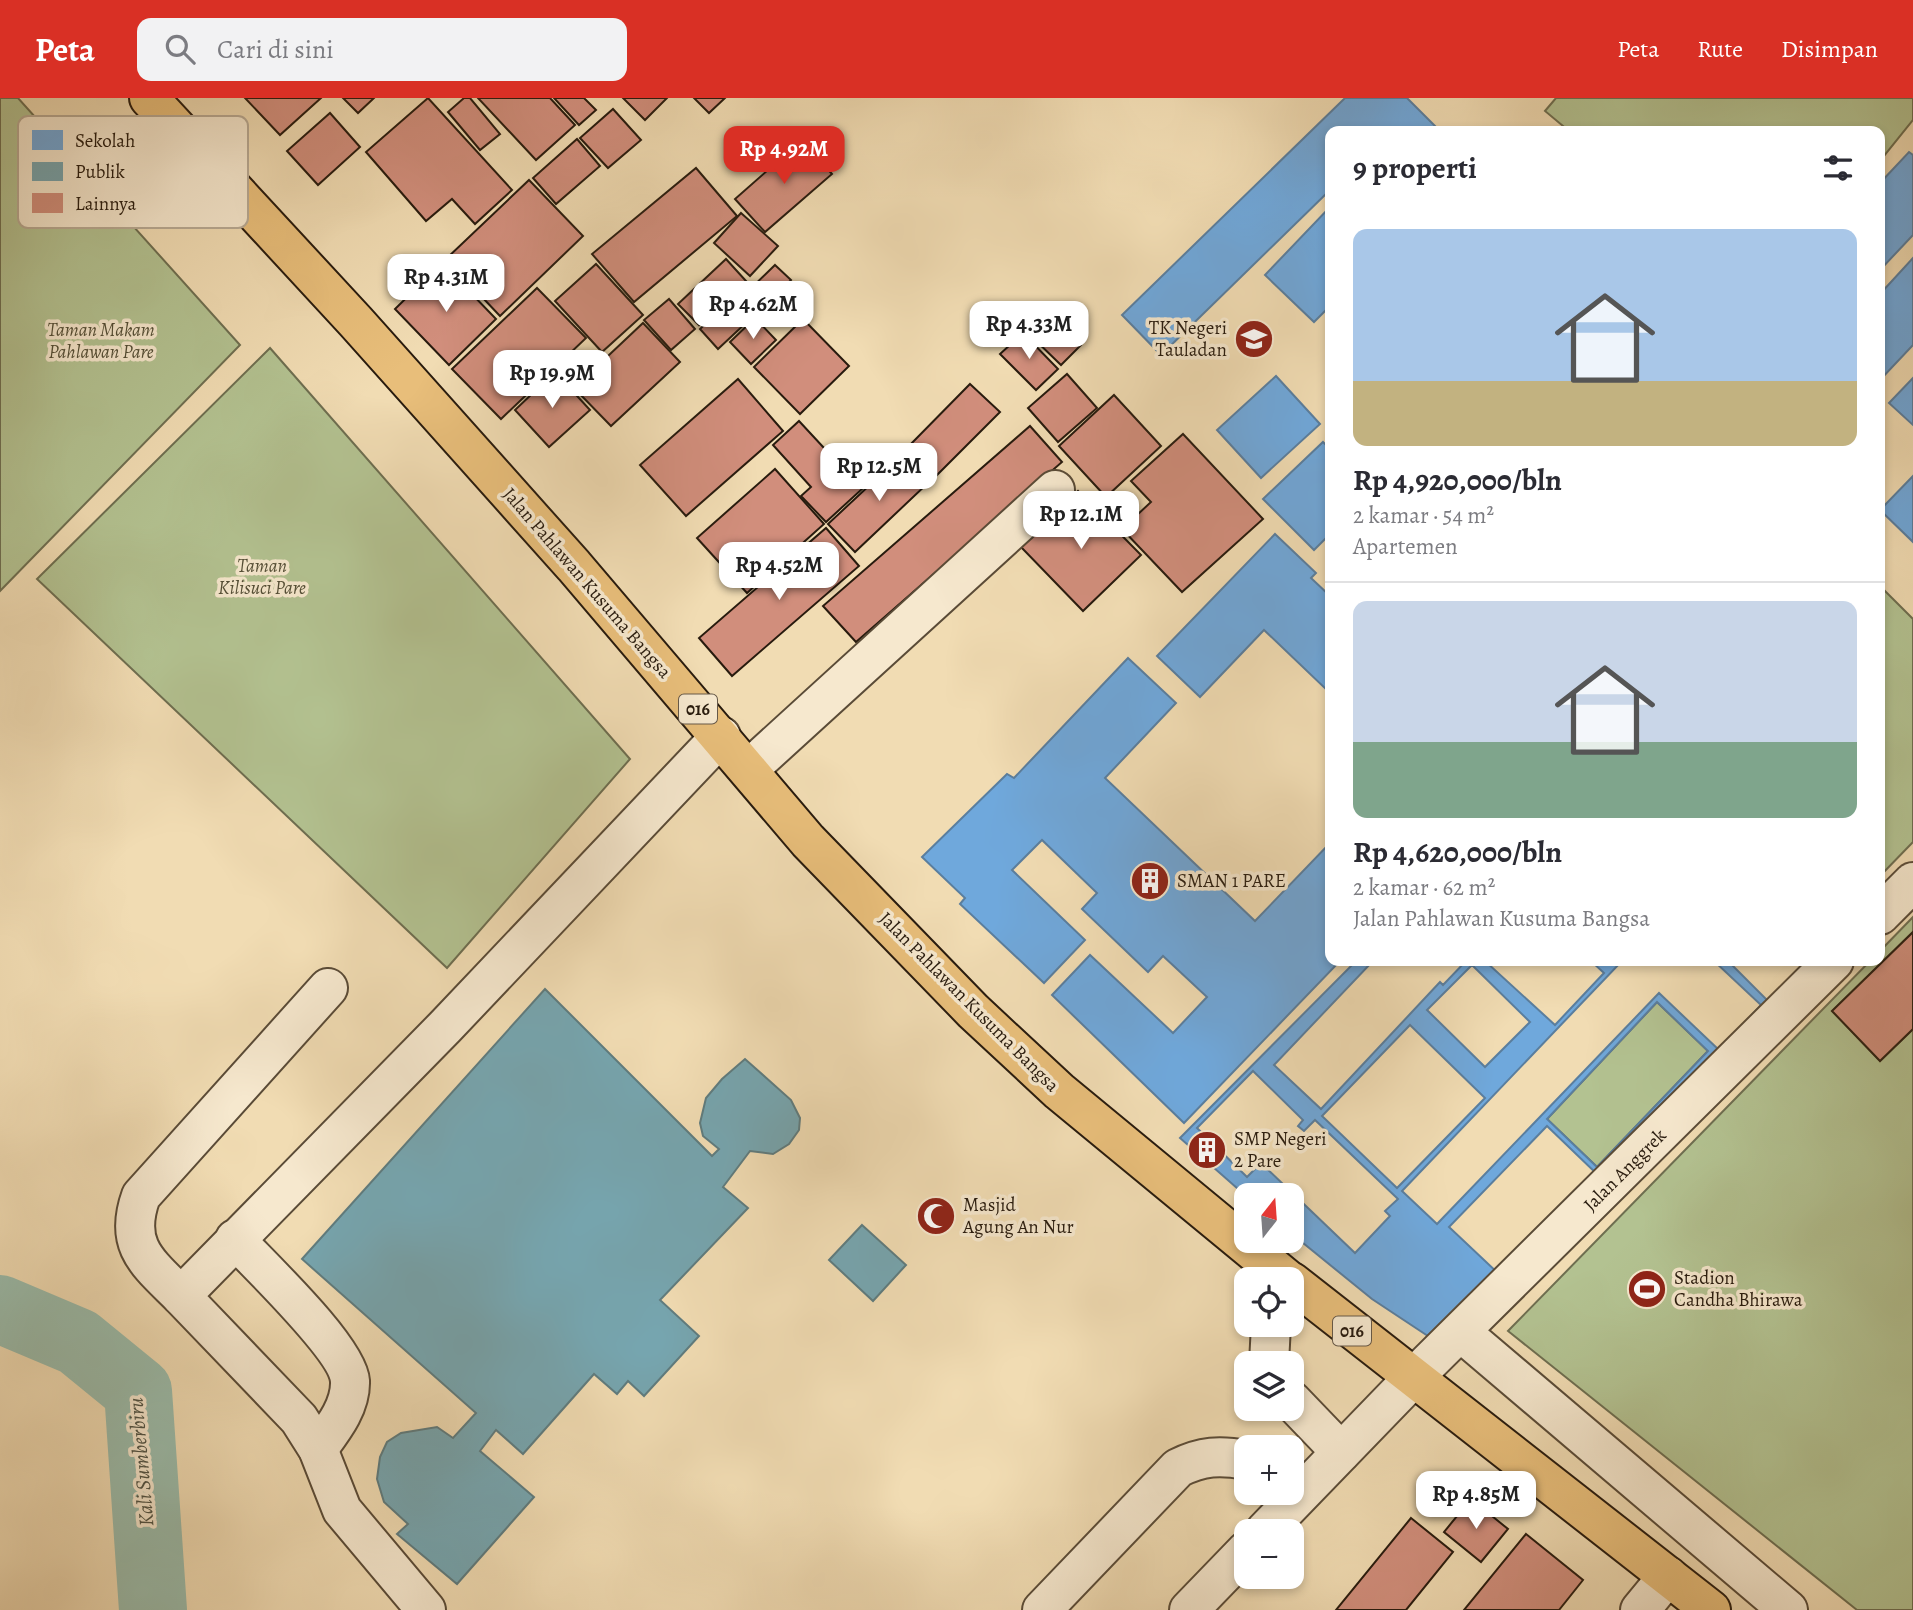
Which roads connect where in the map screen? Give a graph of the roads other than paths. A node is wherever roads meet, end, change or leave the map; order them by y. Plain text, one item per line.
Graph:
1 (149, 98) edge
2 (166, 116) edge
3 (248, 205) edge
4 (1055, 490) dead end
5 (721, 736) junction
6 (750, 768) junction
7 (1913, 882) edge
8 (1885, 910) edge
9 (1829, 966) edge
10 (328, 988) dead end
11 (235, 1239) junction
12 (1271, 1267) edge
13 (1304, 1294) edge
14 (181, 1296) junction
15 (1462, 1333) junction
16 (1413, 1378) junction
17 (1304, 1413) edge
18 (318, 1449) junction
19 (1341, 1452) junction
20 (1234, 1459) edge
21 (1304, 1481) edge
22 (1234, 1563) edge
23 (1668, 1576) junction
24 (1767, 1604) edge
25 (426, 1610) edge
26 (1042, 1610) edge
27 (1189, 1610) edge
28 (1640, 1610) edge
29 (1711, 1610) edge

1 - 2 main road, Jalan Pahlawan Kusuma Bangsa / 016
3 - 5 main road, Jalan Pahlawan Kusuma Bangsa / 016
4 - 6 street
5 - 6 main road, Jalan Pahlawan Kusuma Bangsa / 016
5 - 11 street
6 - 12 main road, Jalan Pahlawan Kusuma Bangsa / 016
7 - 8 street
9 - 15 street, Jalan Anggrek
10 - 14 street
11 - 14 street
11 - 18 street
13 - 16 main road, Jalan Pahlawan Kusuma Bangsa / 016
14 - 18 street
15 - 16 street, Jalan Anggrek
15 - 24 street
16 - 19 street, Jalan Anggrek
16 - 23 main road, 016
17 - 19 street
18 - 25 street
19 - 21 street, Jalan Anggrek
20 - 26 street
22 - 27 street
23 - 28 street
23 - 29 main road, 016

